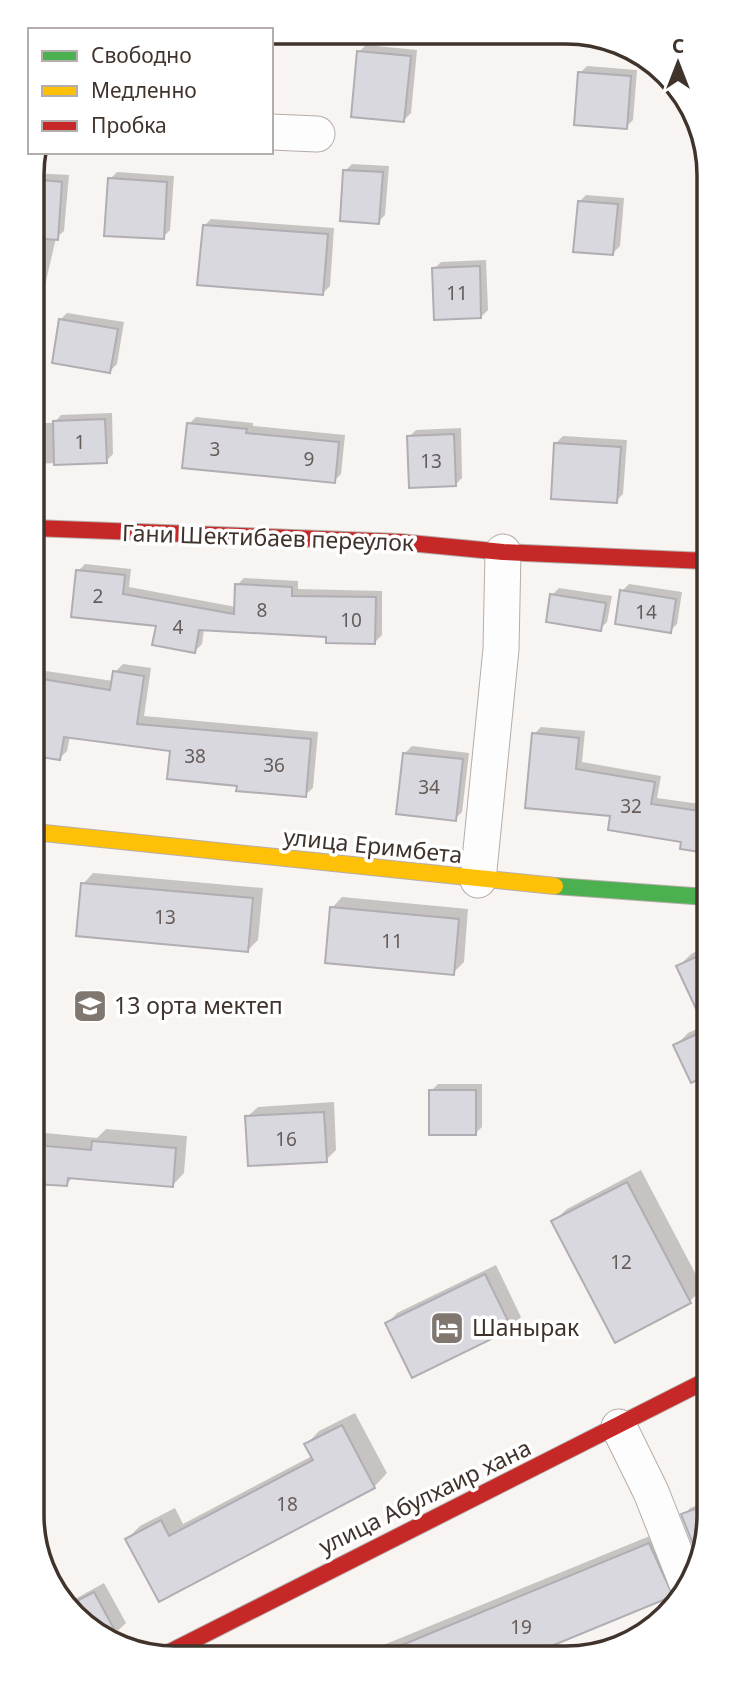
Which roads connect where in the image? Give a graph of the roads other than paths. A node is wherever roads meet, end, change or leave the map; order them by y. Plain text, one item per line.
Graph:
1 (273, 132) edge
2 (317, 134) dead end
3 (44, 528) edge
4 (503, 552) junction
5 (697, 561) edge
6 (44, 833) edge
7 (478, 880) junction
8 (697, 896) edge
9 (697, 1385) edge
10 (619, 1427) junction
11 (683, 1574) edge
12 (182, 1646) edge

1 - 2 street
3 - 4 street, Гани Шектибаев переулок
4 - 5 street, Гани Шектибаев переулок
4 - 7 street
6 - 7 street, улица Еримбета
7 - 8 street, улица Еримбета
9 - 10 street, улица Абулхаир хана
10 - 11 street
10 - 12 street, улица Абулхаир хана

